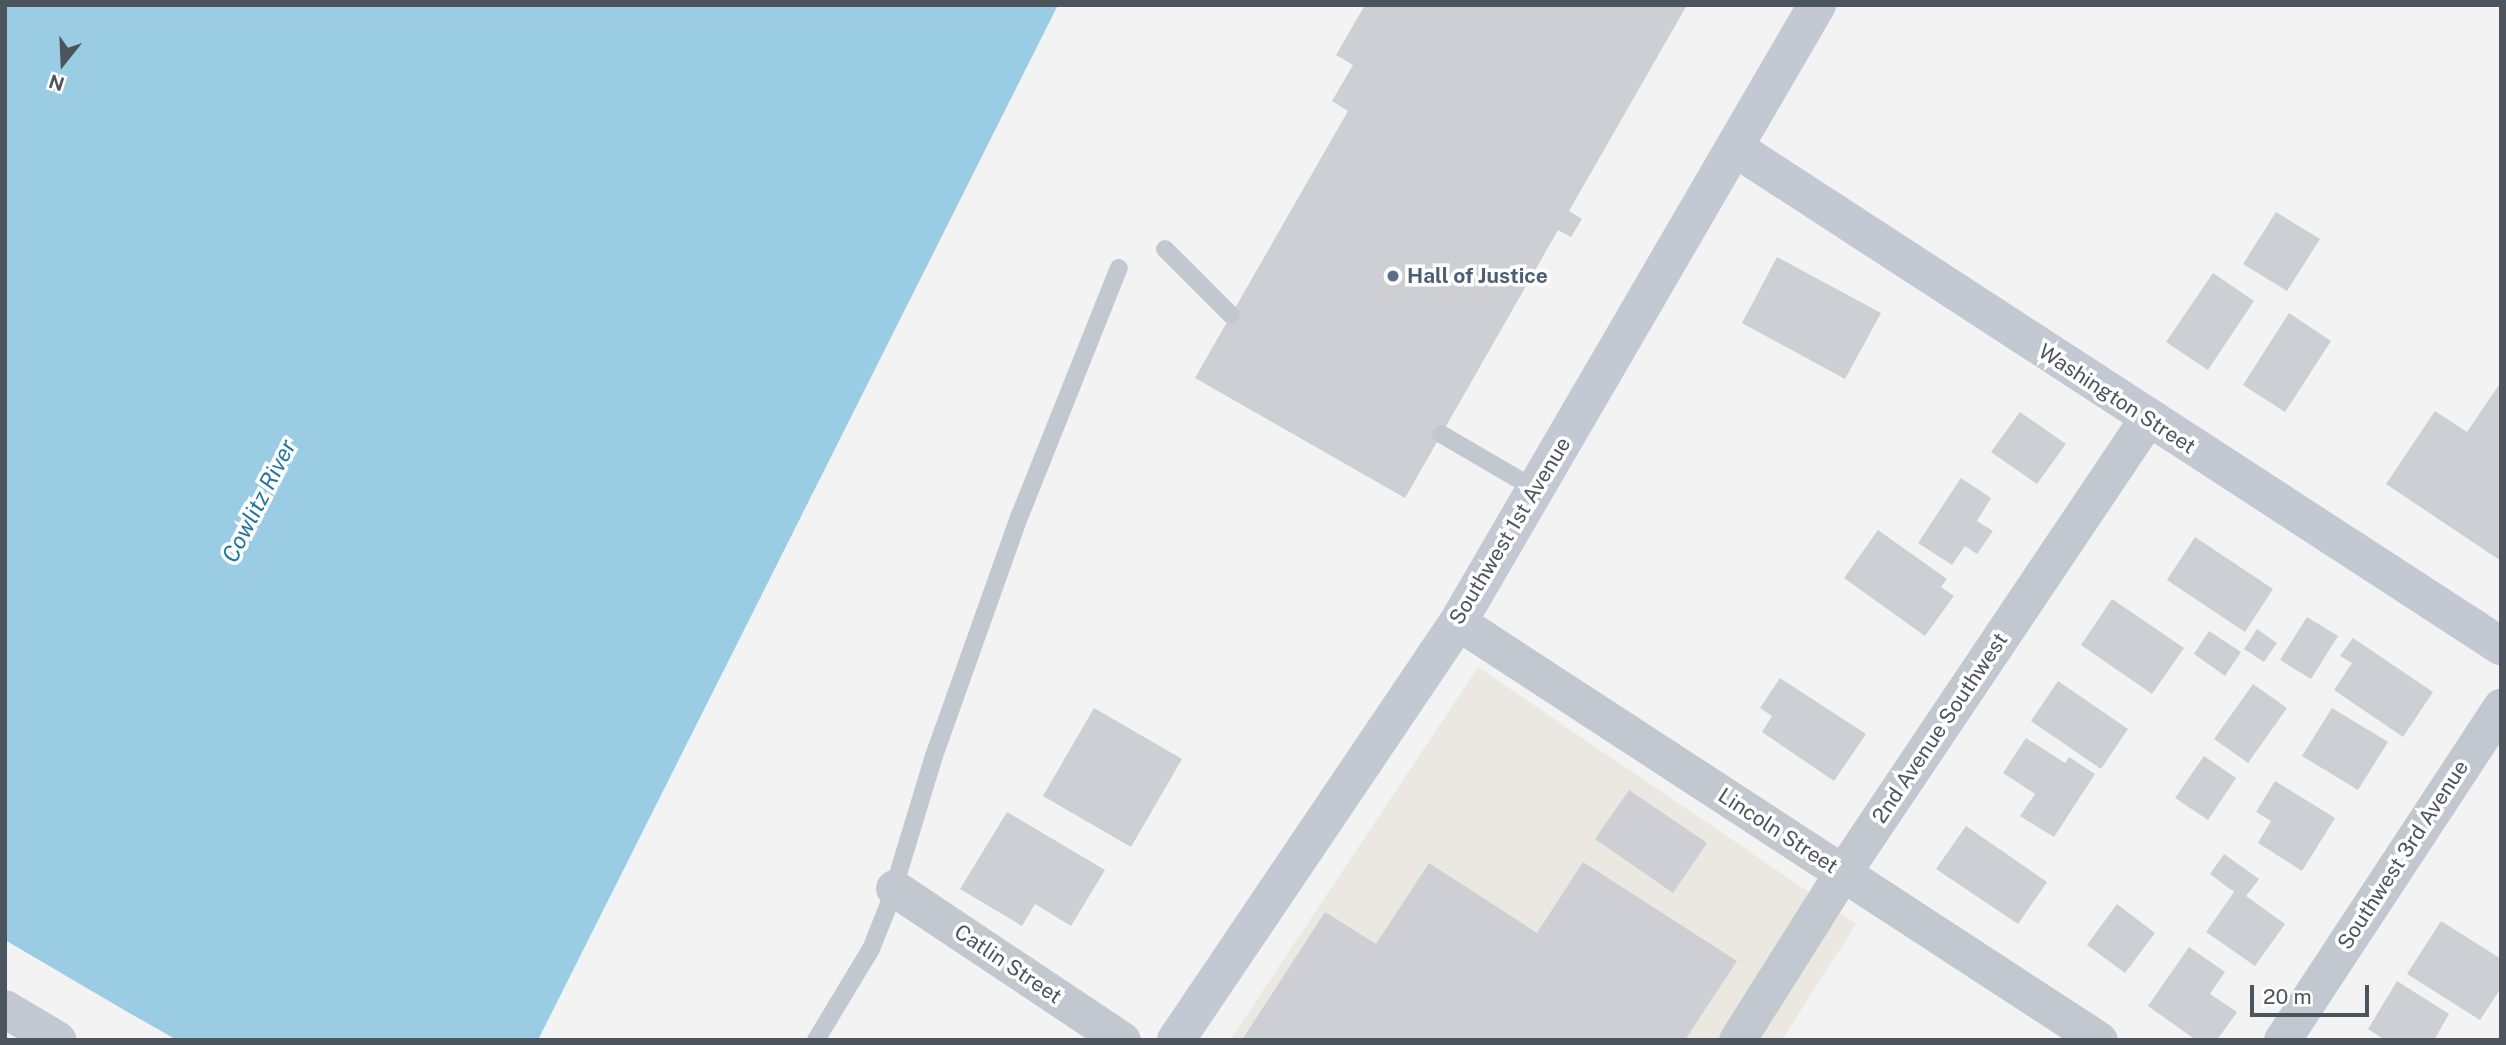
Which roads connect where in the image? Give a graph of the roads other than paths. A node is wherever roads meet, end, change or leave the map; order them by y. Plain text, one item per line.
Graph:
1 (1817, 5) edge
2 (1735, 148) junction
3 (1165, 249) dead end
4 (1119, 268) dead end
5 (1231, 315) dead end
6 (2147, 419) junction
7 (1441, 434) dead end
8 (1535, 489) junction
9 (1458, 622) junction
10 (2501, 646) edge
11 (2501, 706) edge
12 (1843, 872) junction
13 (894, 888) junction
14 (5, 1009) edge
15 (57, 1040) edge
16 (816, 1040) edge
17 (1122, 1040) edge
18 (1176, 1040) edge
19 (1737, 1040) edge
20 (2099, 1040) edge
21 (2282, 1040) edge

1 - 2 main road, Southwest 1st Avenue
2 - 6 main road, Washington Street
2 - 8 main road, Southwest 1st Avenue
3 - 5 lane
4 - 13 lane
6 - 10 main road, Washington Street
6 - 12 street, 2nd Avenue Southwest
7 - 8 lane
8 - 9 main road, Southwest 1st Avenue
9 - 12 street, Lincoln Street
9 - 18 main road, Southwest 1st Avenue
11 - 21 street, Southwest 3rd Avenue
12 - 19 street, 2nd Avenue Southwest
12 - 20 street, Lincoln Street
13 - 16 lane
13 - 17 street, Catlin Street
14 - 15 main road

